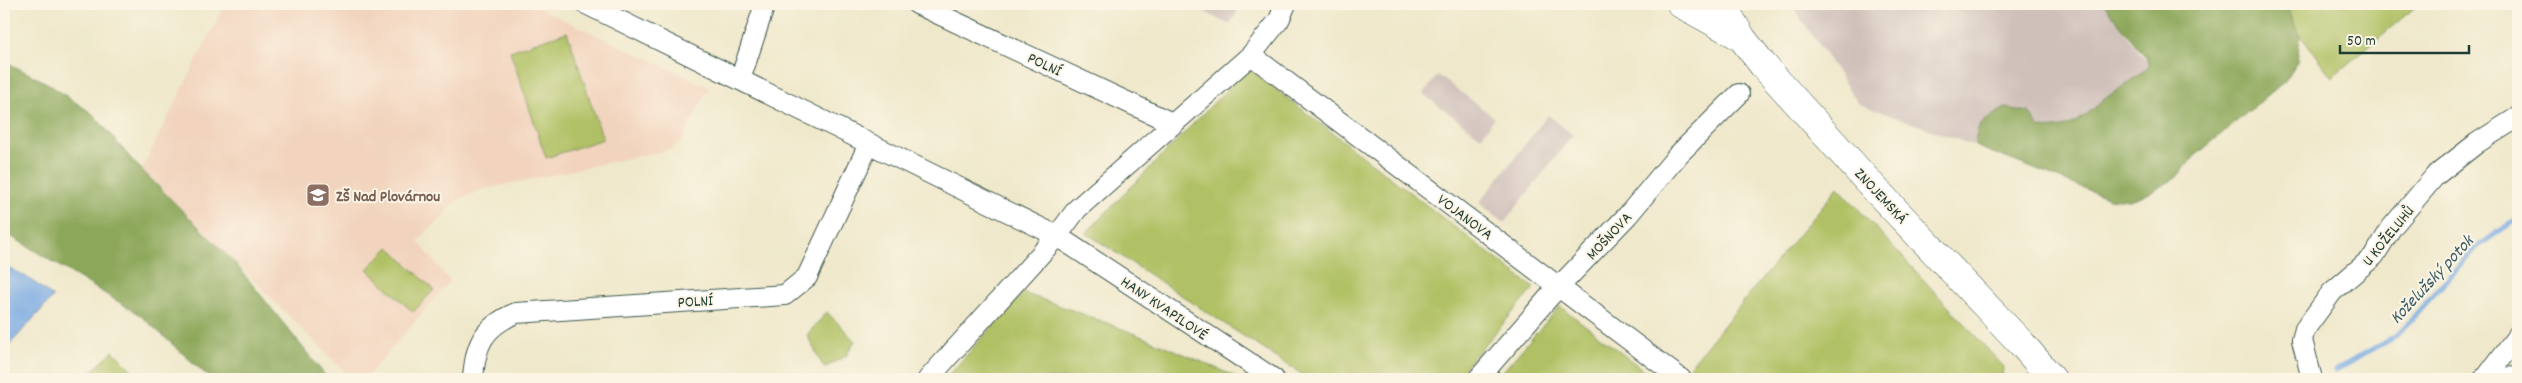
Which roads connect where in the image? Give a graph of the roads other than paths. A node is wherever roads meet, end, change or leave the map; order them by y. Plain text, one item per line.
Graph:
1 (586, 4) edge
2 (765, 4) edge
3 (917, 4) edge
4 (1286, 4) edge
5 (1722, 4) edge
6 (1686, 5) edge
7 (1742, 38) junction
8 (1251, 55) junction
9 (740, 80) junction
10 (1739, 94) dead end
11 (2518, 117) edge
12 (1172, 123) junction
13 (869, 144) junction
14 (1057, 236) junction
15 (1559, 286) junction
16 (2518, 335) edge
17 (2518, 377) edge
18 (474, 379) edge
19 (928, 379) edge
20 (1274, 379) edge
21 (1478, 379) edge
22 (1680, 379) edge
23 (2052, 379) edge
24 (2312, 379) edge
25 (2484, 379) edge

1 - 9 street
2 - 9 street
3 - 12 street, POLNÍ
4 - 8 street
5 - 7 main road, ZNOJEMSKÁ
6 - 7 main road
7 - 23 main road, ZNOJEMSKÁ
8 - 12 street
8 - 15 street, VOJANOVA
9 - 13 street
10 - 15 street, MOŠNOVA
11 - 24 street, U KOŽELUHŮ
12 - 14 street
13 - 14 street
13 - 18 street, POLNÍ
14 - 19 street
14 - 20 street, HANY KVAPILOVÉ
15 - 21 street, MOŠNOVA
15 - 22 street, VOJANOVA
16 - 25 street
17 - 25 street

